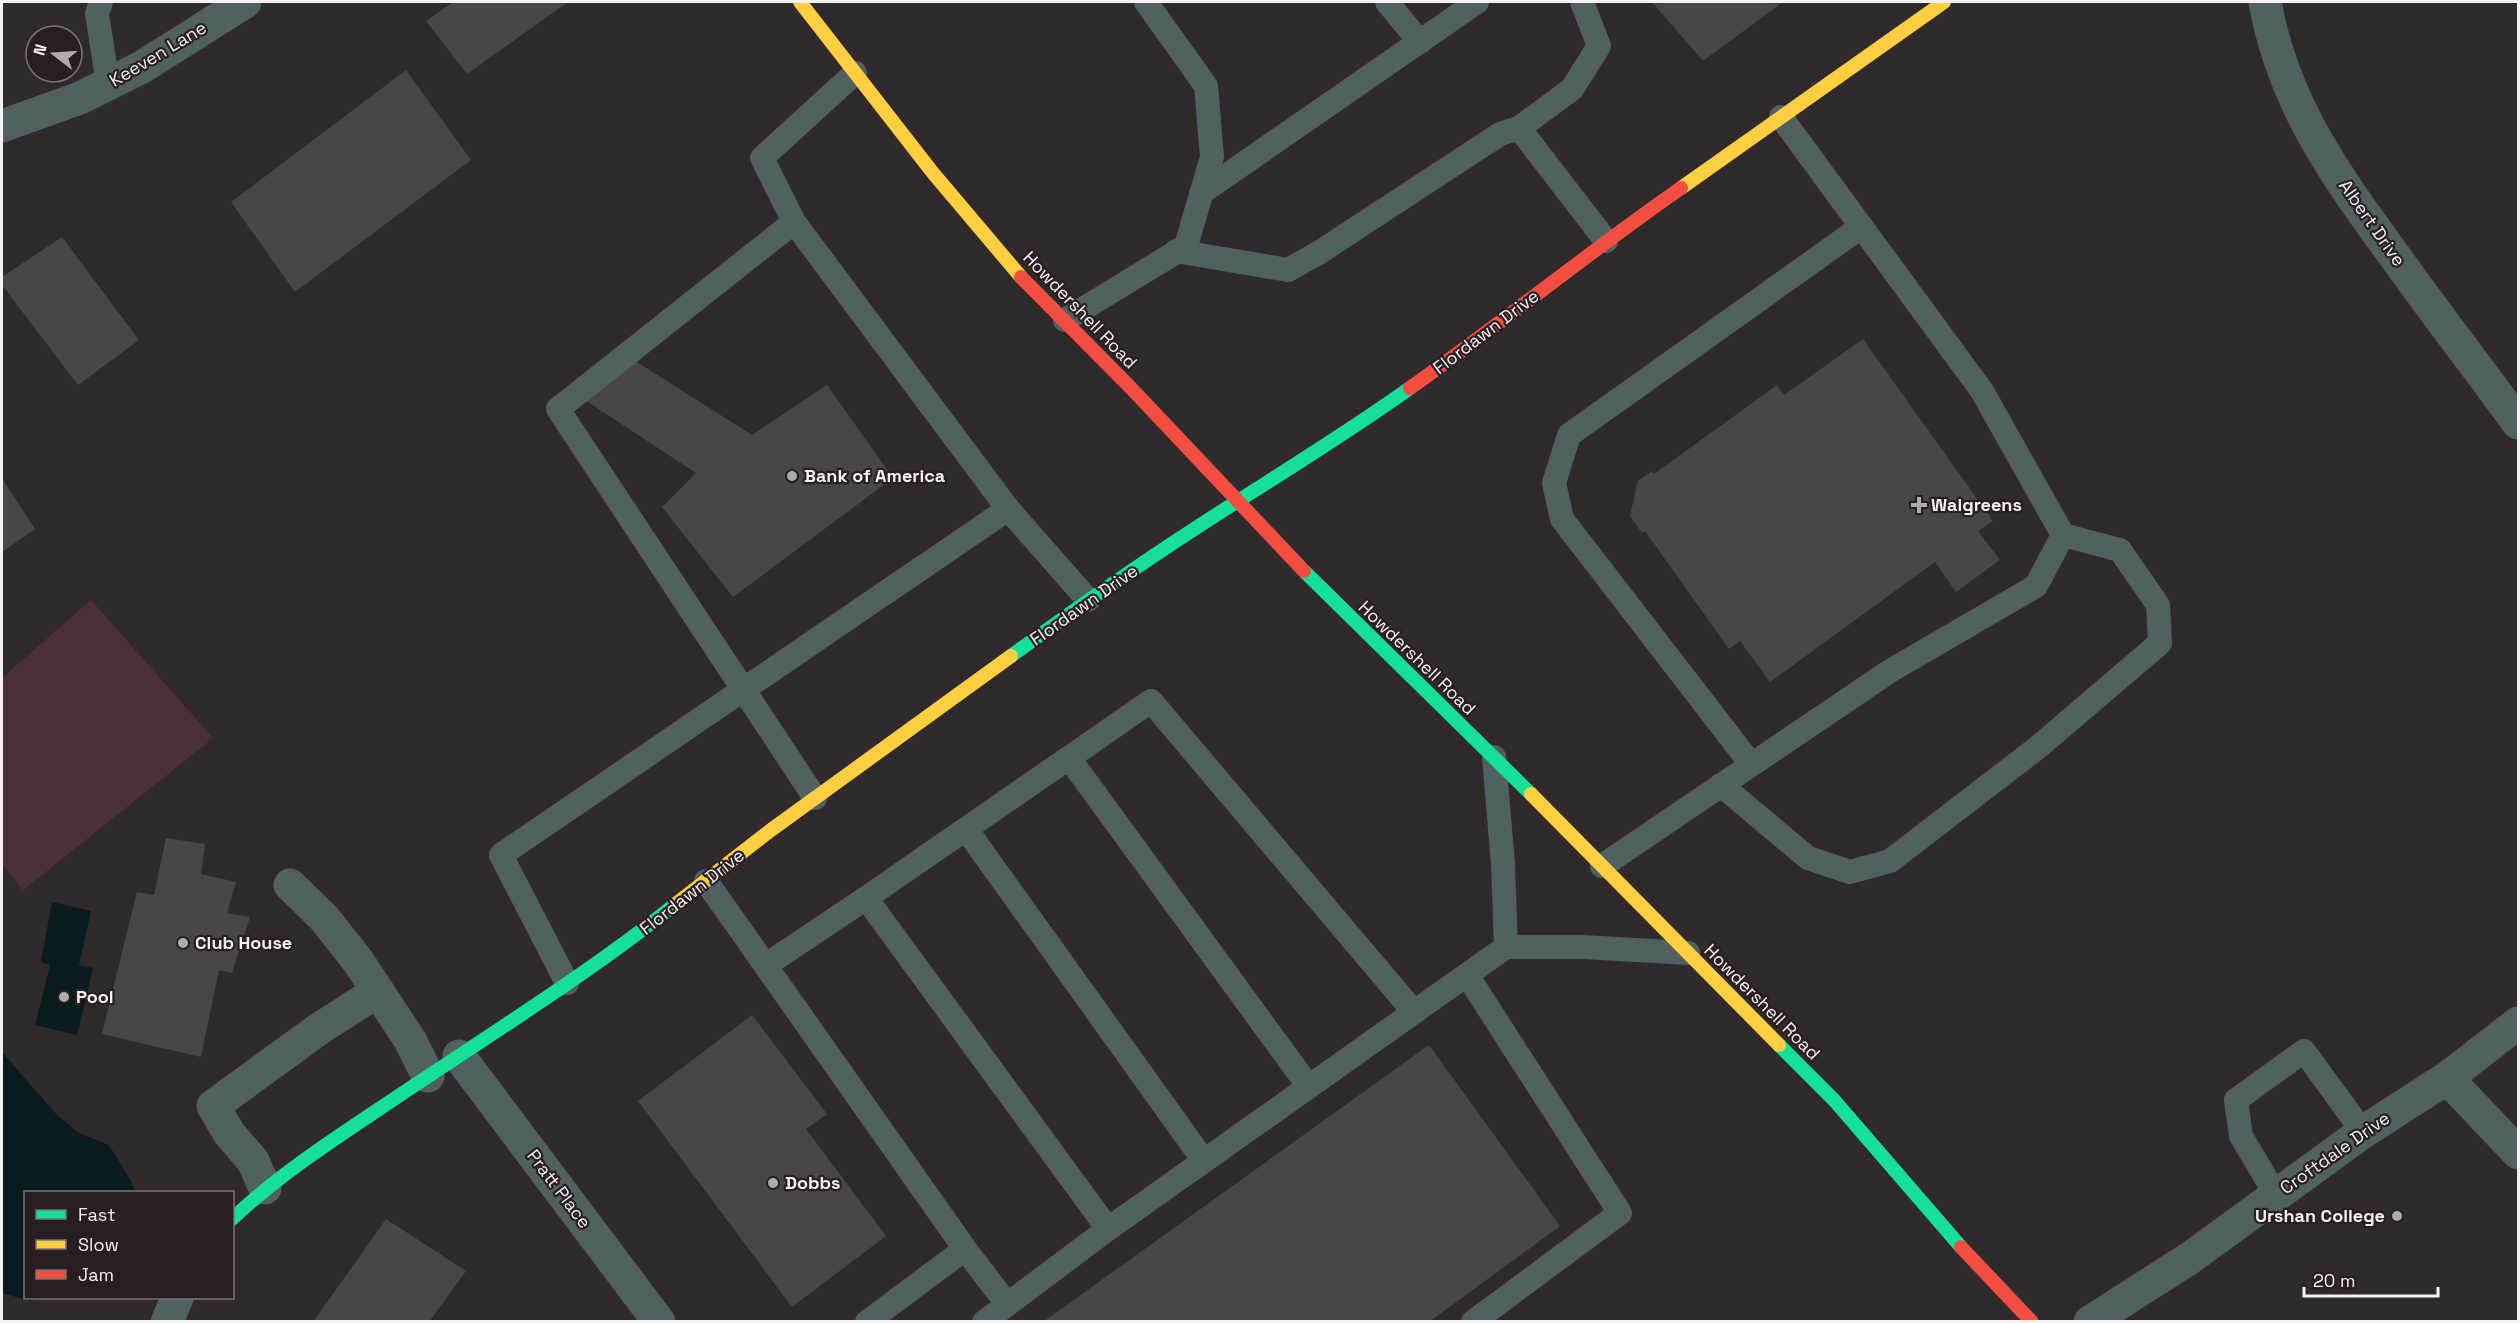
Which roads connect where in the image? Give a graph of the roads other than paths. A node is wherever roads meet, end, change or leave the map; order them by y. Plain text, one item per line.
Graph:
1 (101, 2) edge
2 (244, 2) edge
3 (1146, 2) edge
4 (1388, 2) edge
5 (1477, 2) edge
6 (1582, 2) edge
7 (1944, 2) edge
8 (2265, 2) edge
9 (808, 4) edge
10 (1420, 42) junction
11 (855, 73) junction
12 (108, 84) junction
13 (1781, 117) junction
14 (2, 126) edge
15 (1519, 128) junction
16 (1201, 194) junction
17 (794, 222) junction
18 (1861, 227) junction
19 (1606, 241) junction
20 (1176, 251) junction
21 (1065, 320) junction
22 (2518, 423) edge
23 (1237, 501) junction
24 (1008, 509) junction
25 (2063, 535) junction
26 (1088, 600) junction
27 (744, 690) junction
28 (1494, 757) junction
29 (1069, 758) junction
30 (1751, 764) junction
31 (1721, 785) junction
32 (815, 798) junction
33 (966, 829) junction
34 (1602, 866) junction
35 (706, 881) junction
36 (290, 885) dead end
37 (866, 898) junction
38 (1506, 947) junction
39 (1688, 953) junction
40 (766, 965) junction
41 (1467, 975) junction
42 (567, 983) junction
43 (378, 991) junction
44 (1414, 1012) junction
45 (2518, 1023) edge
46 (459, 1056) junction
47 (428, 1076) junction
48 (2447, 1078) junction
49 (1309, 1087) junction
50 (2362, 1132) junction
51 (2518, 1153) edge
52 (1204, 1161) junction
53 (265, 1188) junction
54 (2276, 1195) junction
55 (234, 1218) edge
56 (1108, 1229) junction
57 (965, 1249) junction
58 (177, 1299) edge
59 (1007, 1304) junction
60 (167, 1322) edge
61 (659, 1322) edge
62 (867, 1322) edge
63 (984, 1322) edge
64 (1473, 1322) edge
65 (2032, 1322) edge
66 (2091, 1322) edge

1 - 12 lane
2 - 12 street, Keeven Lane
3 - 16 lane
4 - 10 lane
5 - 10 lane
6 - 15 lane
7 - 13 street, Flordawn Drive
8 - 22 street, Albert Drive
9 - 11 street, Howdershell Road
10 - 16 lane
11 - 17 lane
11 - 21 street, Howdershell Road
12 - 14 street, Keeven Lane
13 - 18 lane
13 - 19 street, Flordawn Drive
15 - 19 lane
15 - 20 lane
16 - 20 lane
17 - 24 lane
17 - 27 lane
18 - 25 lane
18 - 30 lane
19 - 23 street, Flordawn Drive
20 - 21 lane
21 - 23 street, Howdershell Road
23 - 26 street, Flordawn Drive
23 - 28 street, Howdershell Road
24 - 26 lane
24 - 27 lane
25 - 30 lane
25 - 31 lane
26 - 32 street, Flordawn Drive
27 - 32 lane
27 - 42 lane
28 - 34 street, Howdershell Road
28 - 38 lane
29 - 33 lane
29 - 44 lane
29 - 49 lane
30 - 31 lane
31 - 34 lane
32 - 35 street, Flordawn Drive
33 - 37 lane
33 - 52 lane
34 - 39 street, Howdershell Road
35 - 40 lane
35 - 42 street, Flordawn Drive
36 - 43 street
37 - 40 lane
37 - 56 lane
38 - 39 lane
38 - 41 lane
39 - 65 street, Howdershell Road
40 - 57 lane
41 - 44 lane
41 - 64 lane
42 - 46 street, Flordawn Drive
43 - 47 street
43 - 53 street
44 - 49 lane
45 - 48 street, Croftdale Drive
46 - 47 street, Flordawn Drive
46 - 61 street, Pratt Place
47 - 53 street, Flordawn Drive
48 - 50 street, Croftdale Drive
48 - 51 street
49 - 52 lane
50 - 54 street, Croftdale Drive
50 - 54 lane
52 - 56 lane
53 - 55 street, Flordawn Drive
54 - 66 street, Croftdale Drive
56 - 59 lane
57 - 59 lane
57 - 62 lane
58 - 60 street
59 - 63 lane

